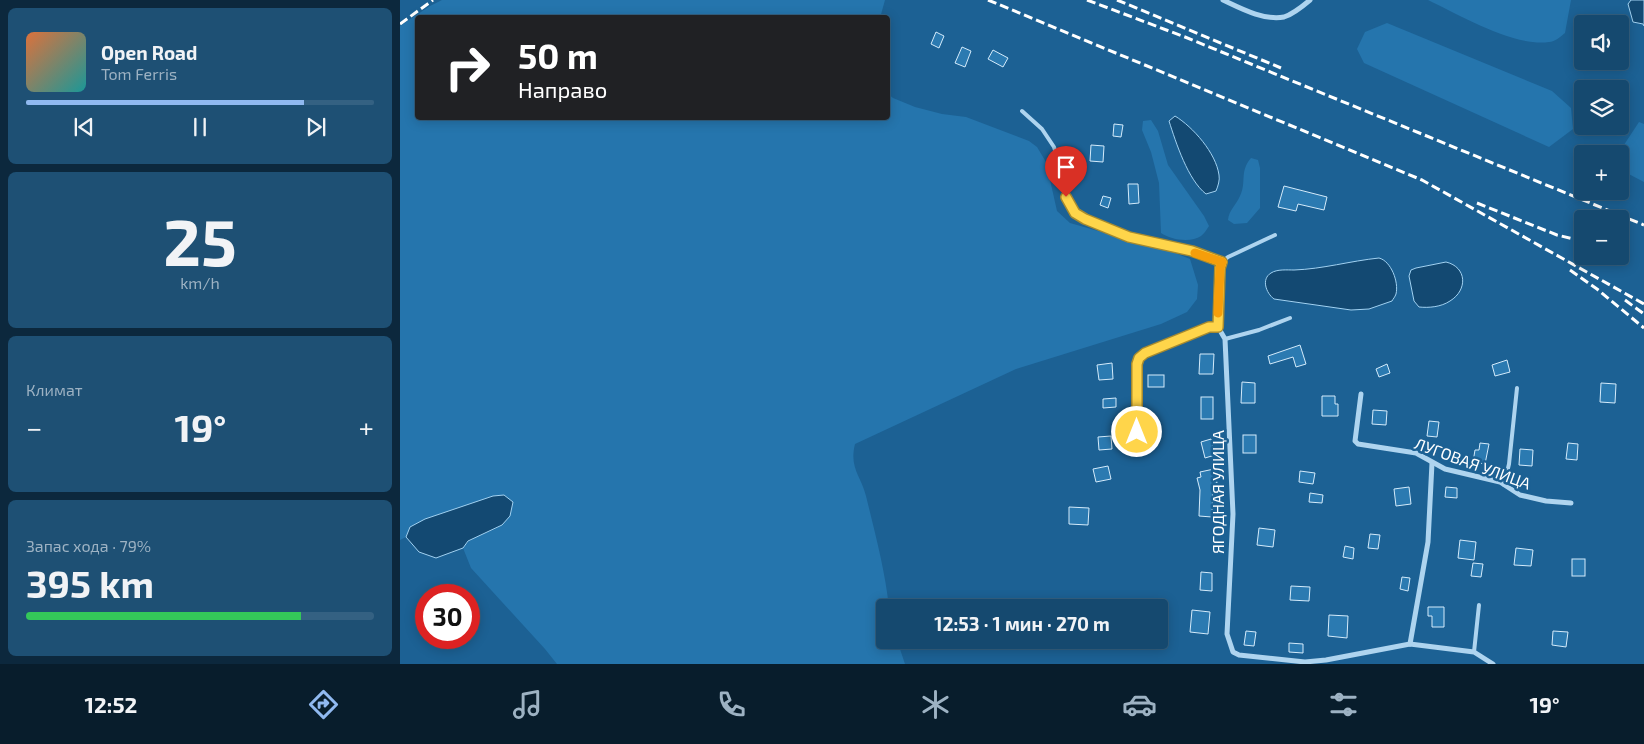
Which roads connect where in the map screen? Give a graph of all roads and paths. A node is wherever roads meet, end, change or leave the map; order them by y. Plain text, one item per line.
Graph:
1 (1223, 0) edge
2 (1310, 0) edge
3 (1022, 111) dead end
4 (1275, 235) dead end
5 (1222, 262) junction
6 (1290, 318) dead end
7 (1218, 327) junction
8 (1225, 338) junction
9 (1517, 388) dead end
10 (1362, 394) dead end
11 (1137, 432) dead end
12 (1432, 463) junction
13 (1504, 485) junction
14 (1571, 503) dead end
15 (1479, 605) dead end
16 (1410, 644) junction
17 (1474, 652) junction
18 (1326, 662) edge
19 (1493, 664) edge

1 - 2 street
3 - 5 lane
4 - 5 lane
5 - 7 lane
6 - 8 lane
7 - 8 street
7 - 11 street
8 - 18 street, ЯГОДНАЯ УЛИЦА
9 - 13 lane
10 - 12 street, ЛУГОВАЯ УЛИЦА
12 - 13 street, ЛУГОВАЯ УЛИЦА
12 - 16 street
13 - 14 street, ЛУГОВАЯ УЛИЦА
15 - 17 lane
16 - 17 street
16 - 18 street
17 - 19 street

